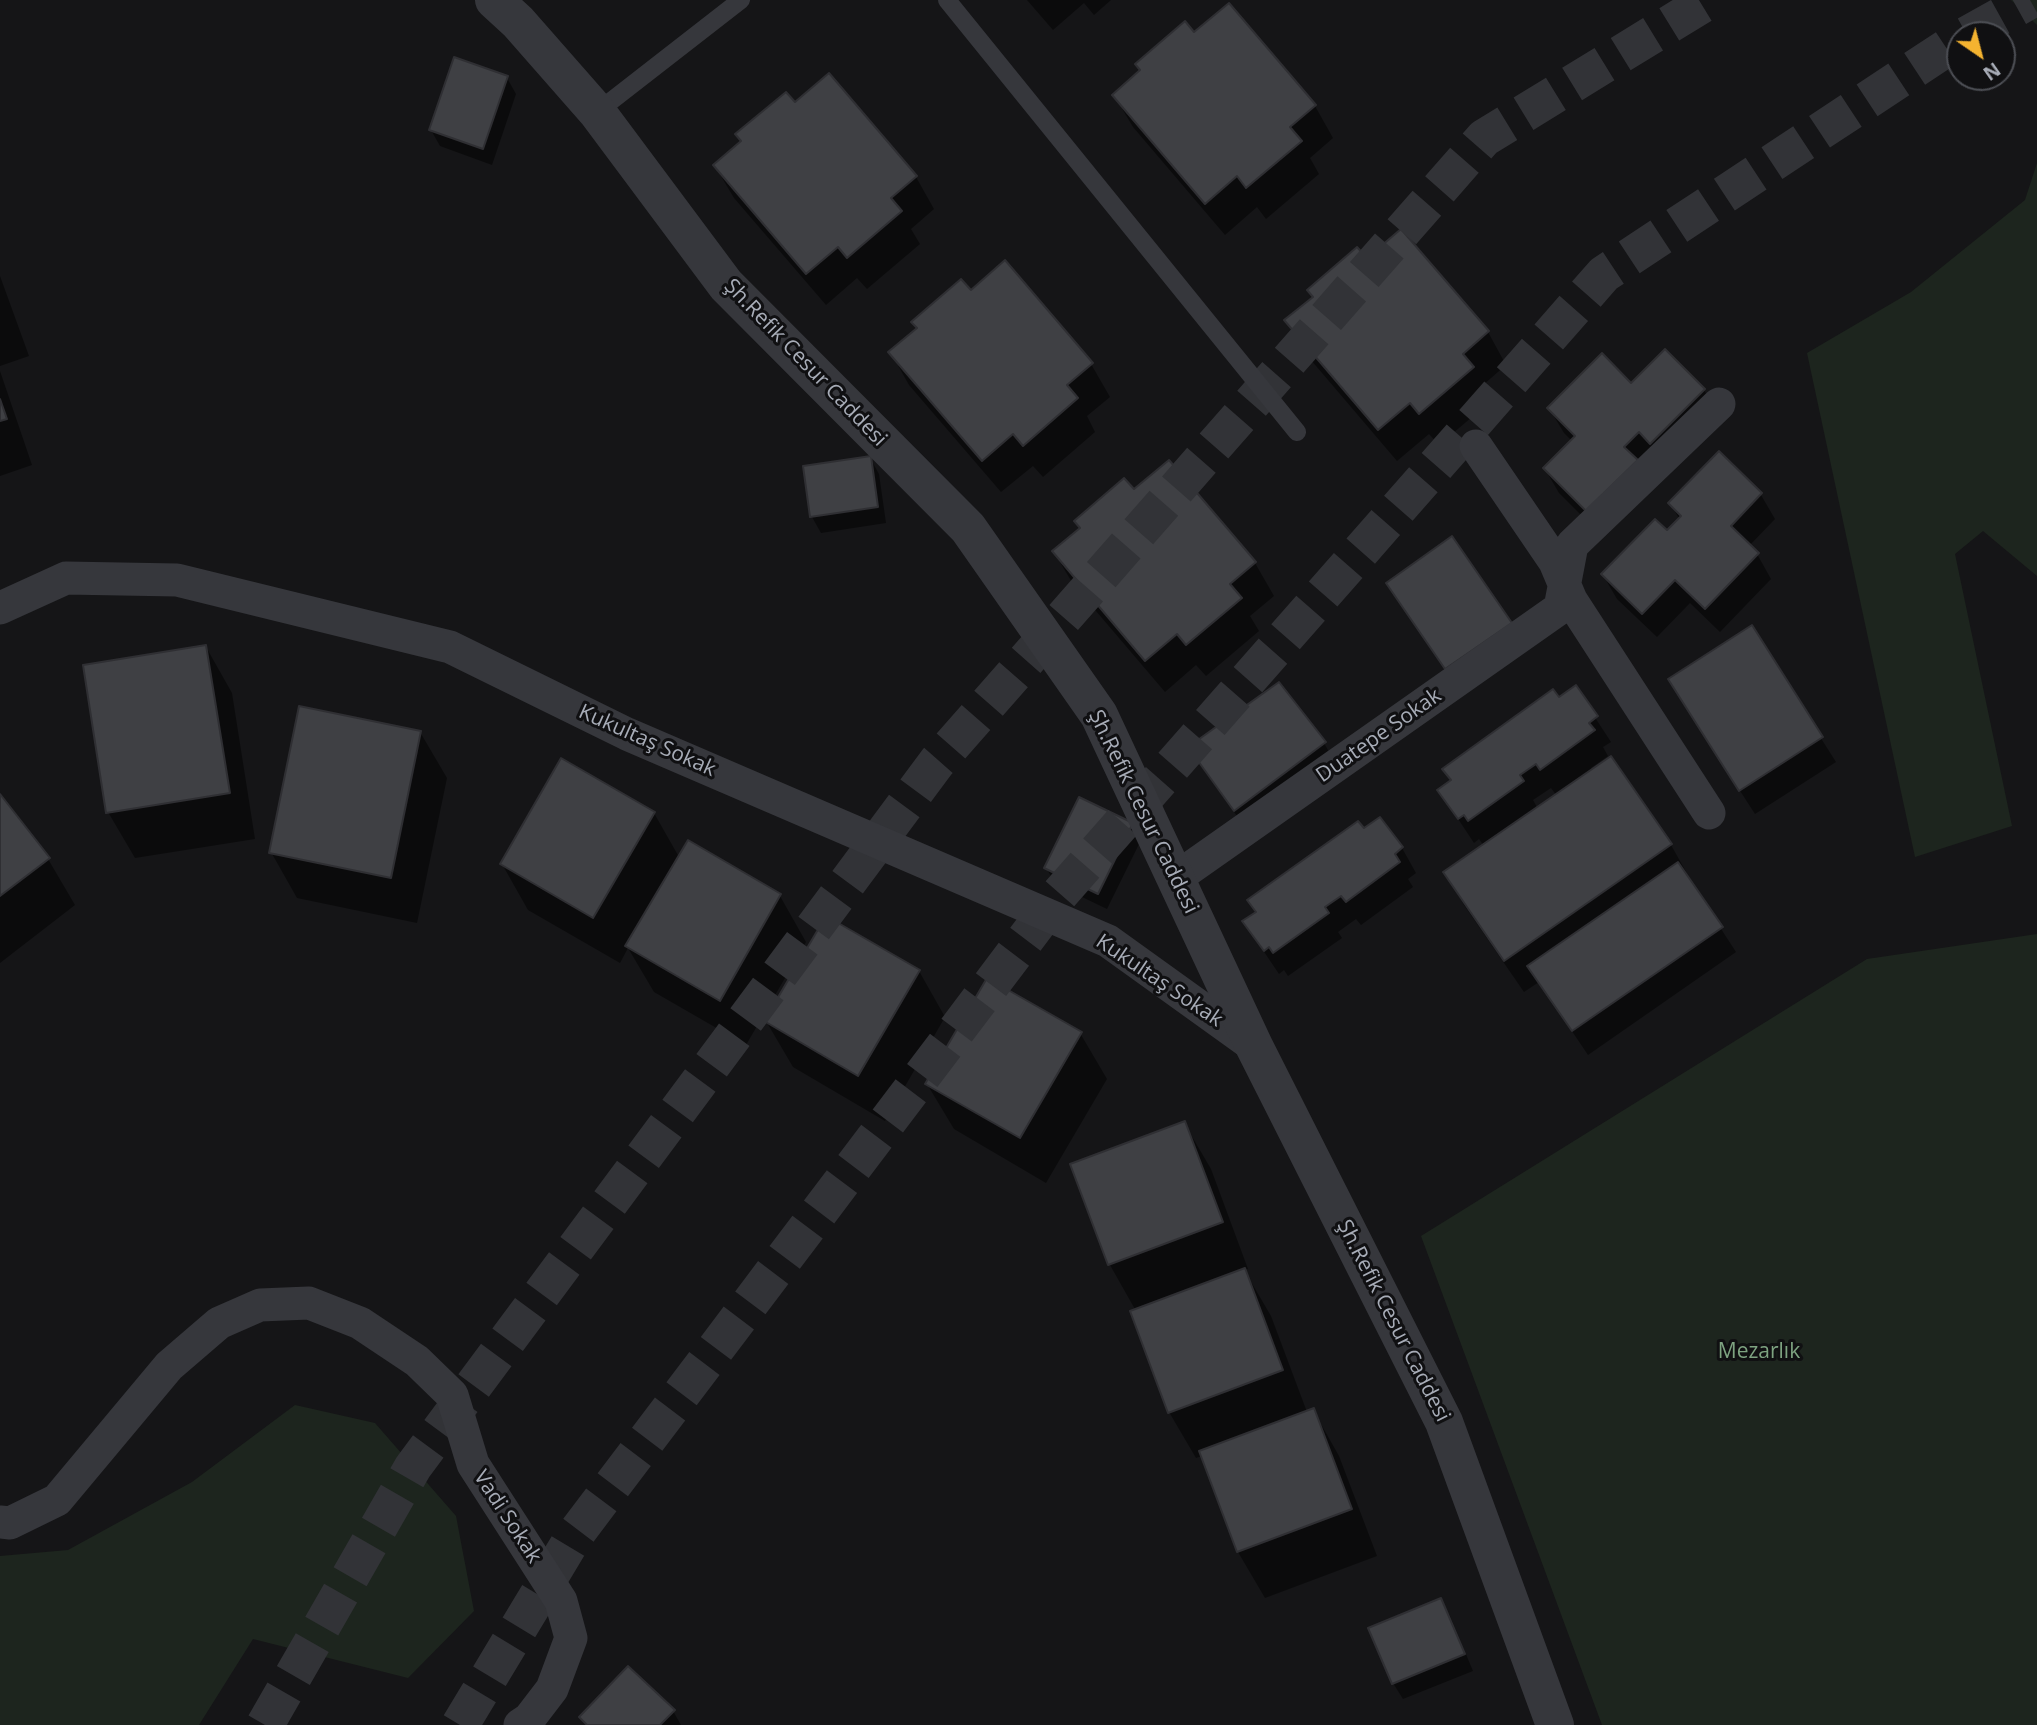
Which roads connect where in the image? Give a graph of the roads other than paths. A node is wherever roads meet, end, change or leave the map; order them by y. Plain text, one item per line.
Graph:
1 (494, 0) edge
2 (741, 0) edge
3 (947, 0) edge
4 (597, 112) junction
5 (1719, 404) dead end
6 (1297, 432) dead end
7 (1476, 446) dead end
8 (1564, 582) junction
9 (0, 608) edge
10 (1709, 813) dead end
11 (1176, 878) junction
12 (1255, 1046) junction
13 (0, 1522) edge
14 (520, 1725) edge
15 (1555, 1725) edge

1 - 4 street, Şh.Refik Cesur Caddesi
2 - 4 lane
3 - 6 lane
4 - 11 street, Şh.Refik Cesur Caddesi
5 - 8 street, Duatepe Sokak
7 - 8 street
8 - 10 street
8 - 11 street, Duatepe Sokak
9 - 12 street, Kukultaş Sokak
11 - 12 street, Şh.Refik Cesur Caddesi
12 - 15 street, Şh.Refik Cesur Caddesi
13 - 14 street, Vadi Sokak

